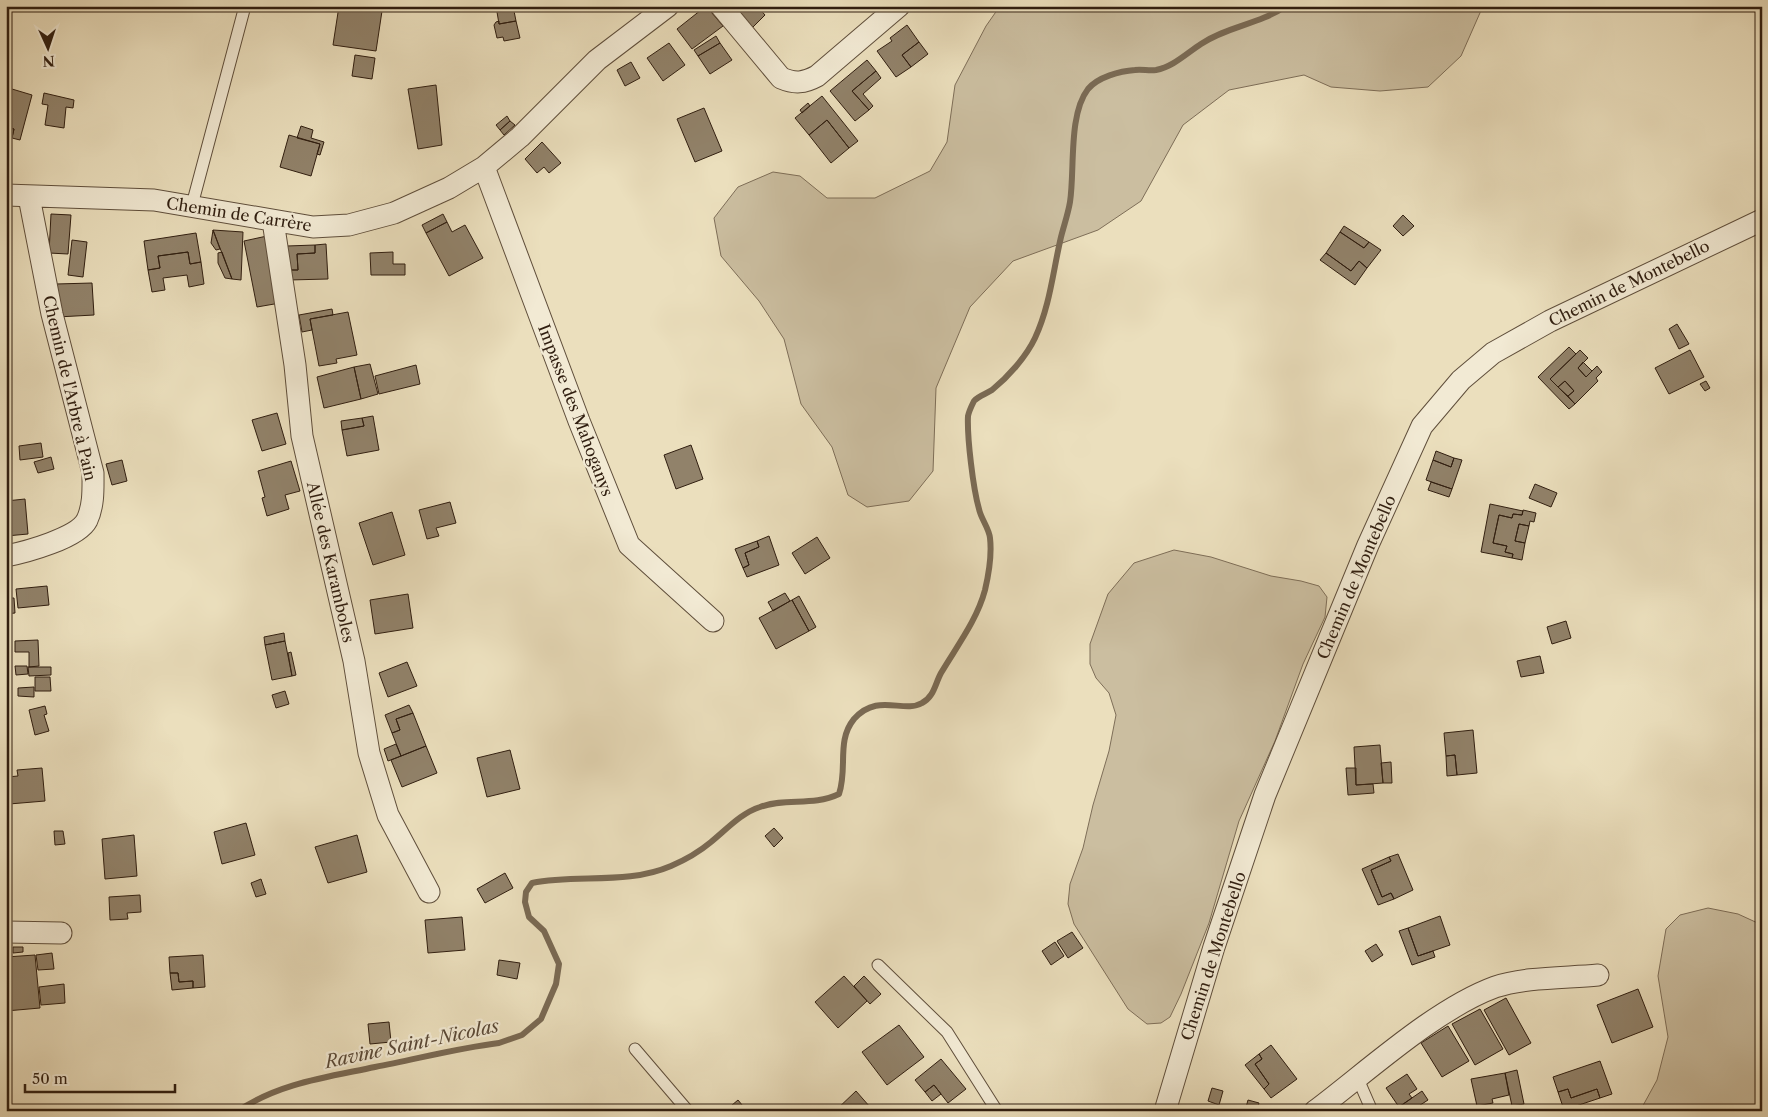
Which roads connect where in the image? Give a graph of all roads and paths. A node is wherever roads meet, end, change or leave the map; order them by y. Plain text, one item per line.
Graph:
1 (245, 6) edge
2 (668, 6) edge
3 (721, 6) edge
4 (899, 6) edge
5 (484, 167) junction
6 (6, 195) edge
7 (29, 197) junction
8 (192, 205) junction
9 (1762, 220) edge
10 (273, 221) junction
11 (6, 556) edge
12 (713, 621) dead end
13 (429, 892) dead end
14 (6, 932) edge
15 (61, 933) dead end
16 (878, 965) dead end
17 (1598, 975) dead end
18 (635, 1048) dead end
19 (1358, 1079) junction
20 (688, 1111) edge
21 (997, 1111) edge
22 (1165, 1111) edge
23 (1315, 1111) edge
24 (1372, 1111) edge

1 - 8 lane
2 - 5 street, Chemin de Carrère
3 - 4 street
5 - 10 street, Chemin de Carrère
5 - 12 street, Impasse des Mahoganys
6 - 7 street, Chemin de Carrère
7 - 8 street, Chemin de Carrère
7 - 11 street, Chemin de l'Arbre à Pain
8 - 10 street, Chemin de Carrère
9 - 22 street, Chemin de Montebello
10 - 13 street, Allée des Karamboles
14 - 15 street
16 - 21 lane
17 - 19 street
18 - 20 lane
19 - 23 street
19 - 24 lane

